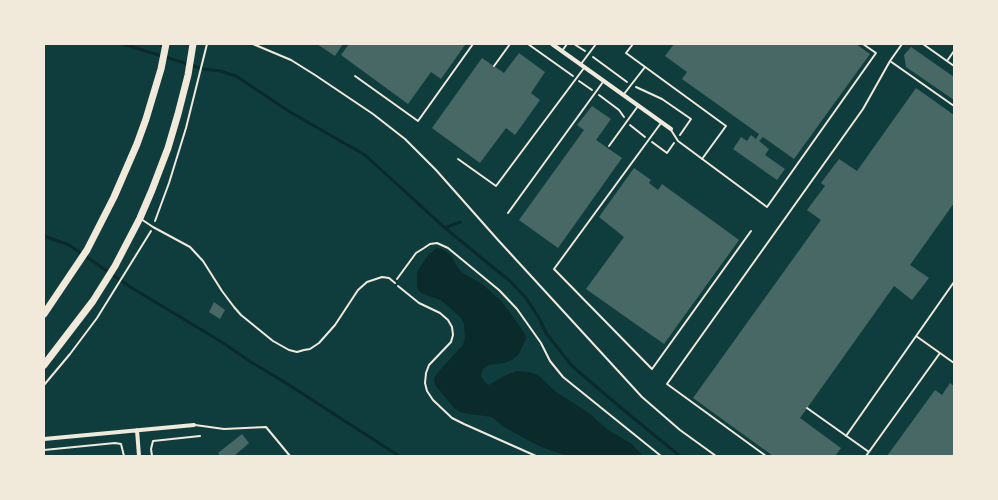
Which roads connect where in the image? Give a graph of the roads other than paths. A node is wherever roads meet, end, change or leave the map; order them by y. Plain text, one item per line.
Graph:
1 (473, 44) edge
2 (510, 44) edge
3 (552, 44) edge
4 (567, 44) edge
5 (596, 44) edge
6 (632, 44) edge
7 (863, 44) edge
8 (902, 44) edge
9 (923, 44) edge
10 (166, 45) edge
11 (193, 47) edge
12 (562, 51) junction
13 (954, 51) edge
14 (890, 61) junction
15 (947, 61) junction
16 (494, 66) dead end
17 (583, 66) junction
18 (954, 66) edge
19 (645, 67) junction
20 (355, 76) dead end
21 (603, 82) junction
22 (623, 96) junction
23 (638, 106) junction
24 (954, 106) edge
25 (661, 123) junction
26 (671, 129) joint
27 (609, 146) dead end
28 (458, 159) dead end
29 (702, 159) junction
30 (508, 213) dead end
31 (140, 218) junction
32 (751, 231) dead end
33 (954, 282) edge
34 (395, 283) road end
35 (44, 314) edge
36 (916, 336) junction
37 (940, 353) junction
38 (954, 364) edge
39 (44, 365) edge
40 (807, 408) dead end
41 (194, 425) joint
42 (137, 430) junction
43 (44, 436) edge
44 (846, 436) junction
45 (54, 438) junction
46 (44, 439) edge
47 (869, 452) junction
48 (139, 456) edge
49 (290, 456) edge
50 (766, 456) edge
51 (866, 456) edge

1 - 20 lane
2 - 16 lane
3 - 12 street
4 - 12 lane
5 - 17 lane
6 - 19 lane
7 - 29 lane
8 - 14 lane
9 - 15 lane
10 - 35 highway
11 - 31 highway
12 - 17 street
13 - 15 lane
14 - 24 lane
14 - 50 lane
15 - 18 lane
17 - 21 street
17 - 28 lane
19 - 22 lane
19 - 29 lane
21 - 22 street
21 - 30 lane
22 - 23 street
23 - 25 street
23 - 27 lane
25 - 26 street
25 - 32 lane
26 - 29 lane
31 - 34 lane
31 - 39 highway
33 - 36 lane
36 - 37 lane
36 - 44 lane
37 - 38 lane
37 - 47 lane
40 - 44 lane
41 - 42 street
41 - 49 lane
42 - 45 street
42 - 48 street
43 - 45 street
44 - 47 lane
45 - 46 street
47 - 51 lane

